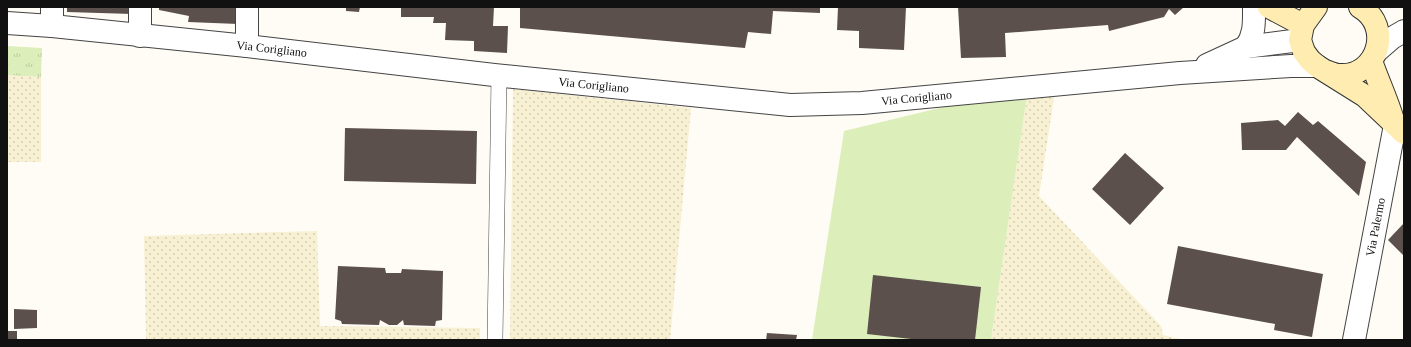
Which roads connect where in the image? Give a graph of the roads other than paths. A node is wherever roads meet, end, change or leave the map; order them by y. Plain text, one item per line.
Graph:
1 (140, 7) edge
2 (247, 7) edge
3 (1254, 7) edge
4 (1268, 7) edge
5 (1316, 7) edge
6 (1360, 7) edge
7 (52, 17) edge
8 (7, 23) edge
9 (1404, 31) edge
10 (1302, 33) junction
11 (140, 36) junction
12 (247, 46) junction
13 (1246, 47) junction
14 (1374, 56) junction
15 (1322, 69) junction
16 (1180, 73) junction
17 (499, 75) junction
18 (1399, 129) edge
19 (495, 340) edge
20 (1354, 340) edge

1 - 11 street
2 - 12 street
3 - 13 street
4 - 10 main road
5 - 10 main road
6 - 14 main road
7 - 8 street, Via Corigliano
7 - 11 street, Via Corigliano
9 - 14 street
10 - 13 street
10 - 15 main road
11 - 12 street, Via Corigliano
12 - 17 street, Via Corigliano
13 - 16 street
14 - 15 main road
14 - 18 main road
15 - 16 street
15 - 18 main road
16 - 17 street, Via Corigliano
17 - 19 lane
18 - 20 street, Via Palermo

